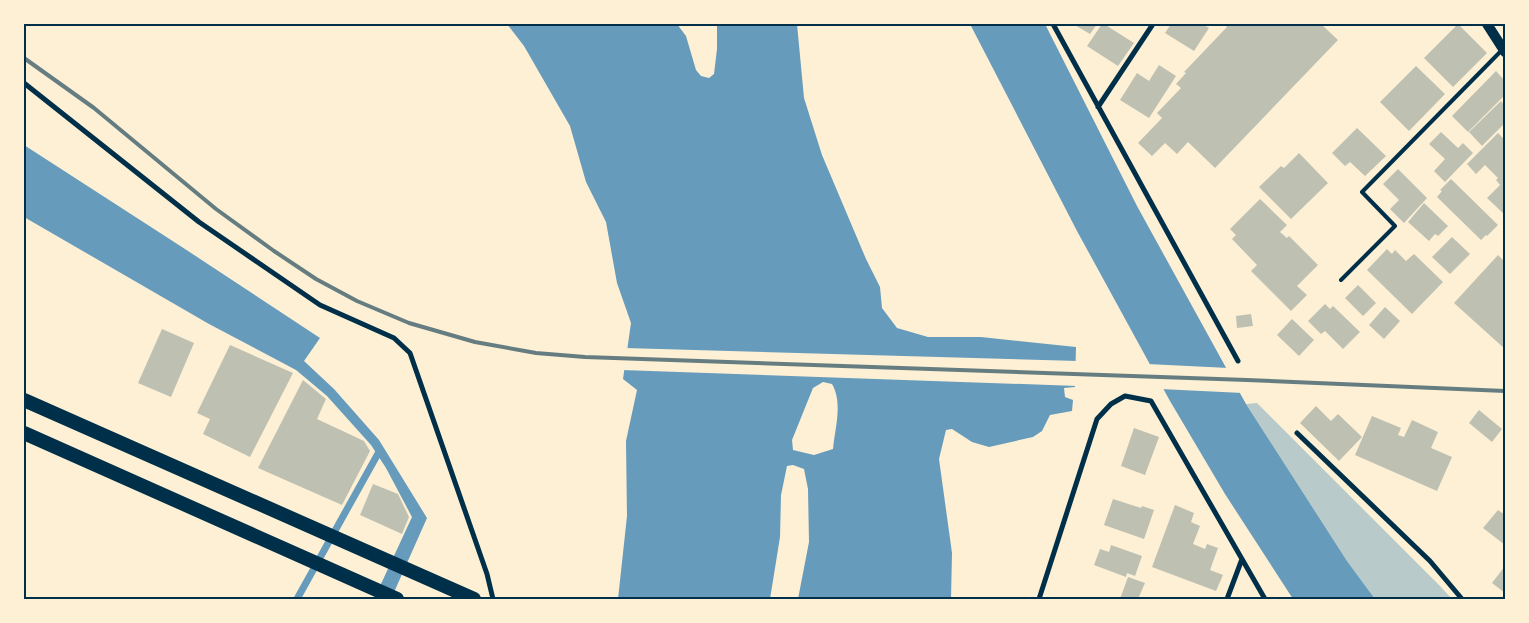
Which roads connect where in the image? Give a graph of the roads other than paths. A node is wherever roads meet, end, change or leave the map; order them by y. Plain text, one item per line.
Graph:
1 (1053, 24) edge
2 (1153, 24) edge
3 (1487, 24) edge
4 (1504, 50) edge
5 (24, 83) edge
6 (1098, 107) junction
7 (1342, 280) dead end
8 (1238, 361) dead end
9 (24, 400) edge
10 (24, 433) edge
11 (1298, 433) dead end
12 (1242, 559) junction
13 (397, 599) edge
14 (474, 599) edge
15 (493, 599) edge
16 (1039, 599) edge
17 (1227, 599) edge
18 (1265, 599) edge
19 (1462, 599) edge

1 - 6 street
2 - 6 street
3 - 4 main road
4 - 7 lane
5 - 15 street
6 - 8 street
9 - 14 highway
10 - 13 highway
11 - 19 street
12 - 16 street
12 - 17 street
12 - 18 street

